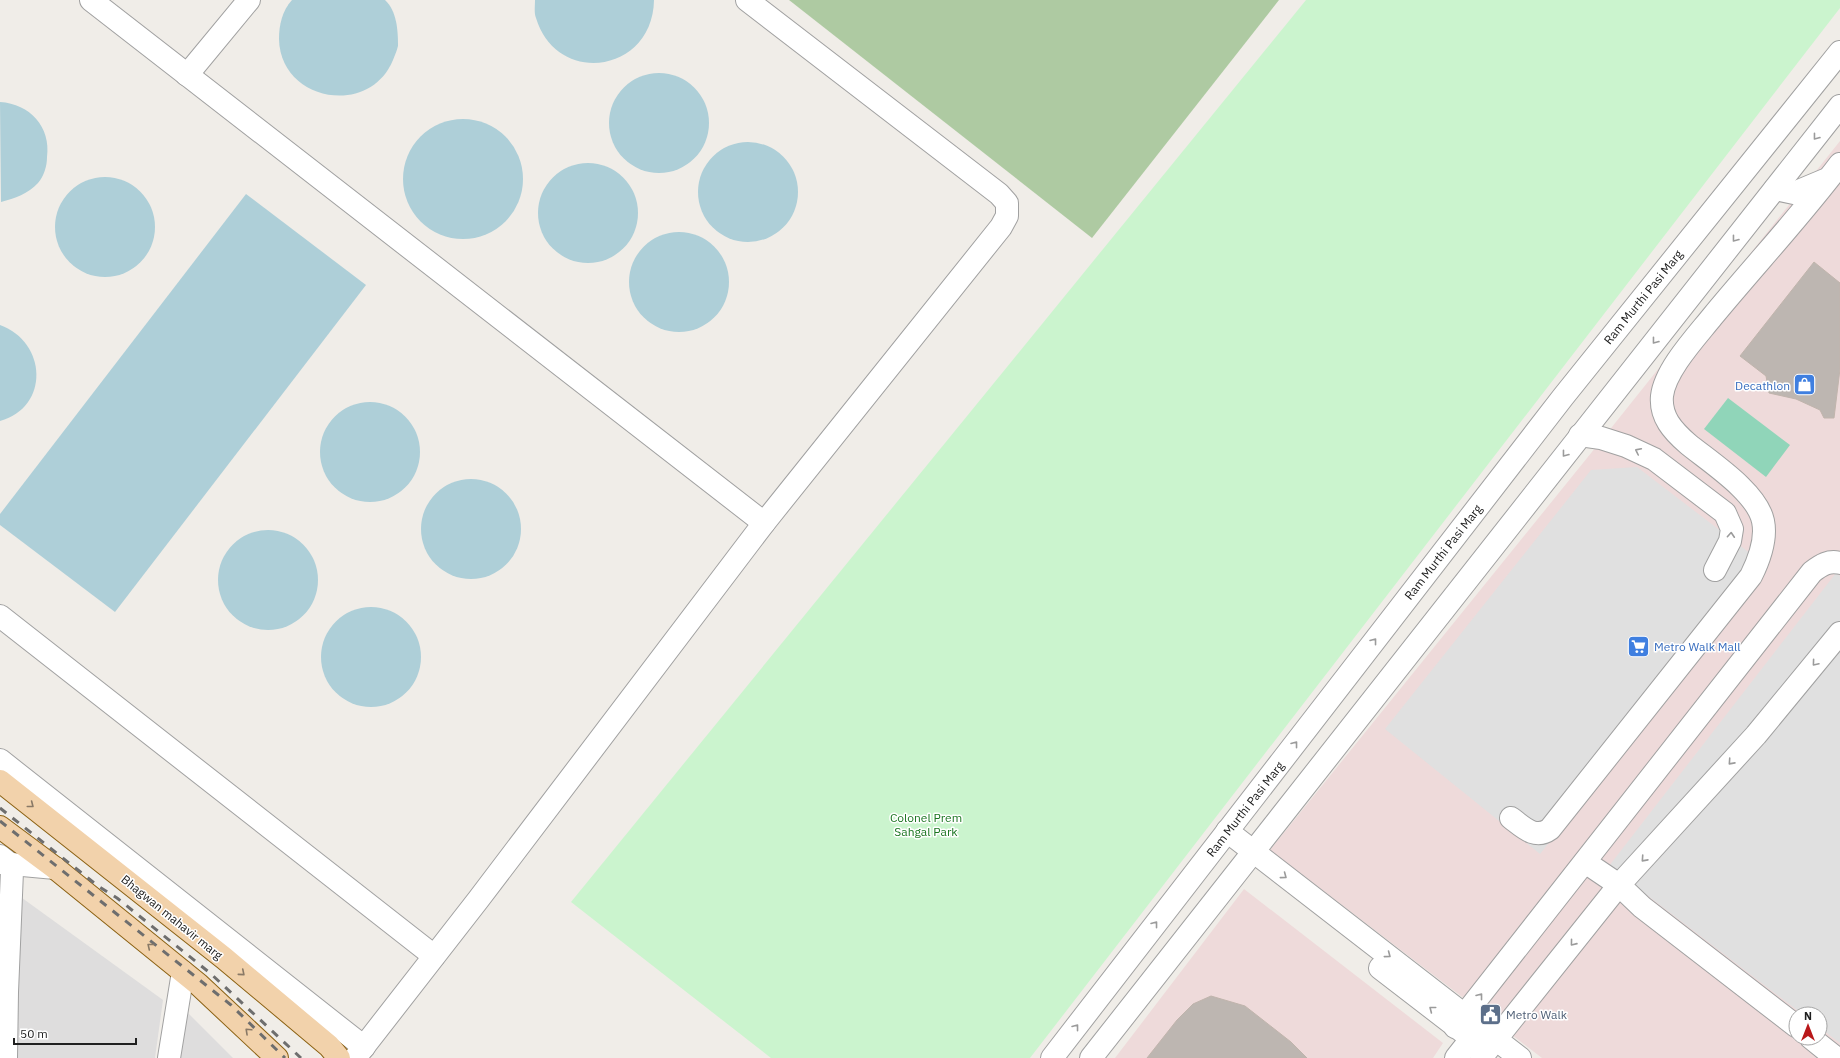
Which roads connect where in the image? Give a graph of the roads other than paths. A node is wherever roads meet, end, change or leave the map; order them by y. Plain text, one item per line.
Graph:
1 (91, 0) edge
2 (249, 0) edge
3 (747, 0) edge
4 (1840, 52) edge
5 (188, 75) junction
6 (1840, 106) edge
7 (1834, 171) edge
8 (1775, 189) junction
9 (1756, 214) junction
10 (1745, 277) junction
11 (1580, 435) junction
12 (764, 523) junction
13 (1840, 563) edge
14 (1715, 570) dead end
15 (0, 616) edge
16 (1840, 633) edge
17 (0, 760) edge
18 (0, 782) edge
19 (1511, 818) dead end
20 (0, 827) edge
21 (1222, 837) junction
22 (1249, 858) junction
23 (3, 861) edge
24 (55, 868) junction
25 (1579, 870) junction
26 (1619, 885) junction
27 (434, 956) junction
28 (183, 972) junction
29 (1788, 1020) edge
30 (1479, 1041) edge
31 (1821, 1046) edge
32 (359, 1052) edge
33 (6, 1058) edge
34 (169, 1058) edge
35 (277, 1058) edge
36 (339, 1058) edge
37 (1052, 1058) edge
38 (1091, 1058) edge
39 (1456, 1058) edge
40 (1520, 1058) edge
41 (1836, 1058) edge

1 - 5 street
2 - 5 street
3 - 12 street
21 -> 4 street, Ram Murthi Pasi Marg
5 - 12 street
6 -> 8 street
7 - 8 street
7 - 10 street
8 - 9 street
9 - 10 street
9 -> 11 street
10 - 19 street
14 -> 11 street
11 -> 22 street
12 - 27 street
13 - 25 street
15 - 27 street
16 -> 26 street
17 - 32 street
18 -> 36 main road, Bhagwan mahavir marg
20 - 24 main road
21 - 22 street
37 -> 21 street, Ram Murthi Pasi Marg
22 - 30 street
22 - 38 street
23 - 24 street
23 - 33 street
28 -> 24 main road
25 - 26 street
30 -> 25 street
26 - 29 street
26 -> 30 street
27 - 32 street
28 - 34 street
35 -> 28 main road
30 - 39 street
30 - 40 street
31 - 41 street

